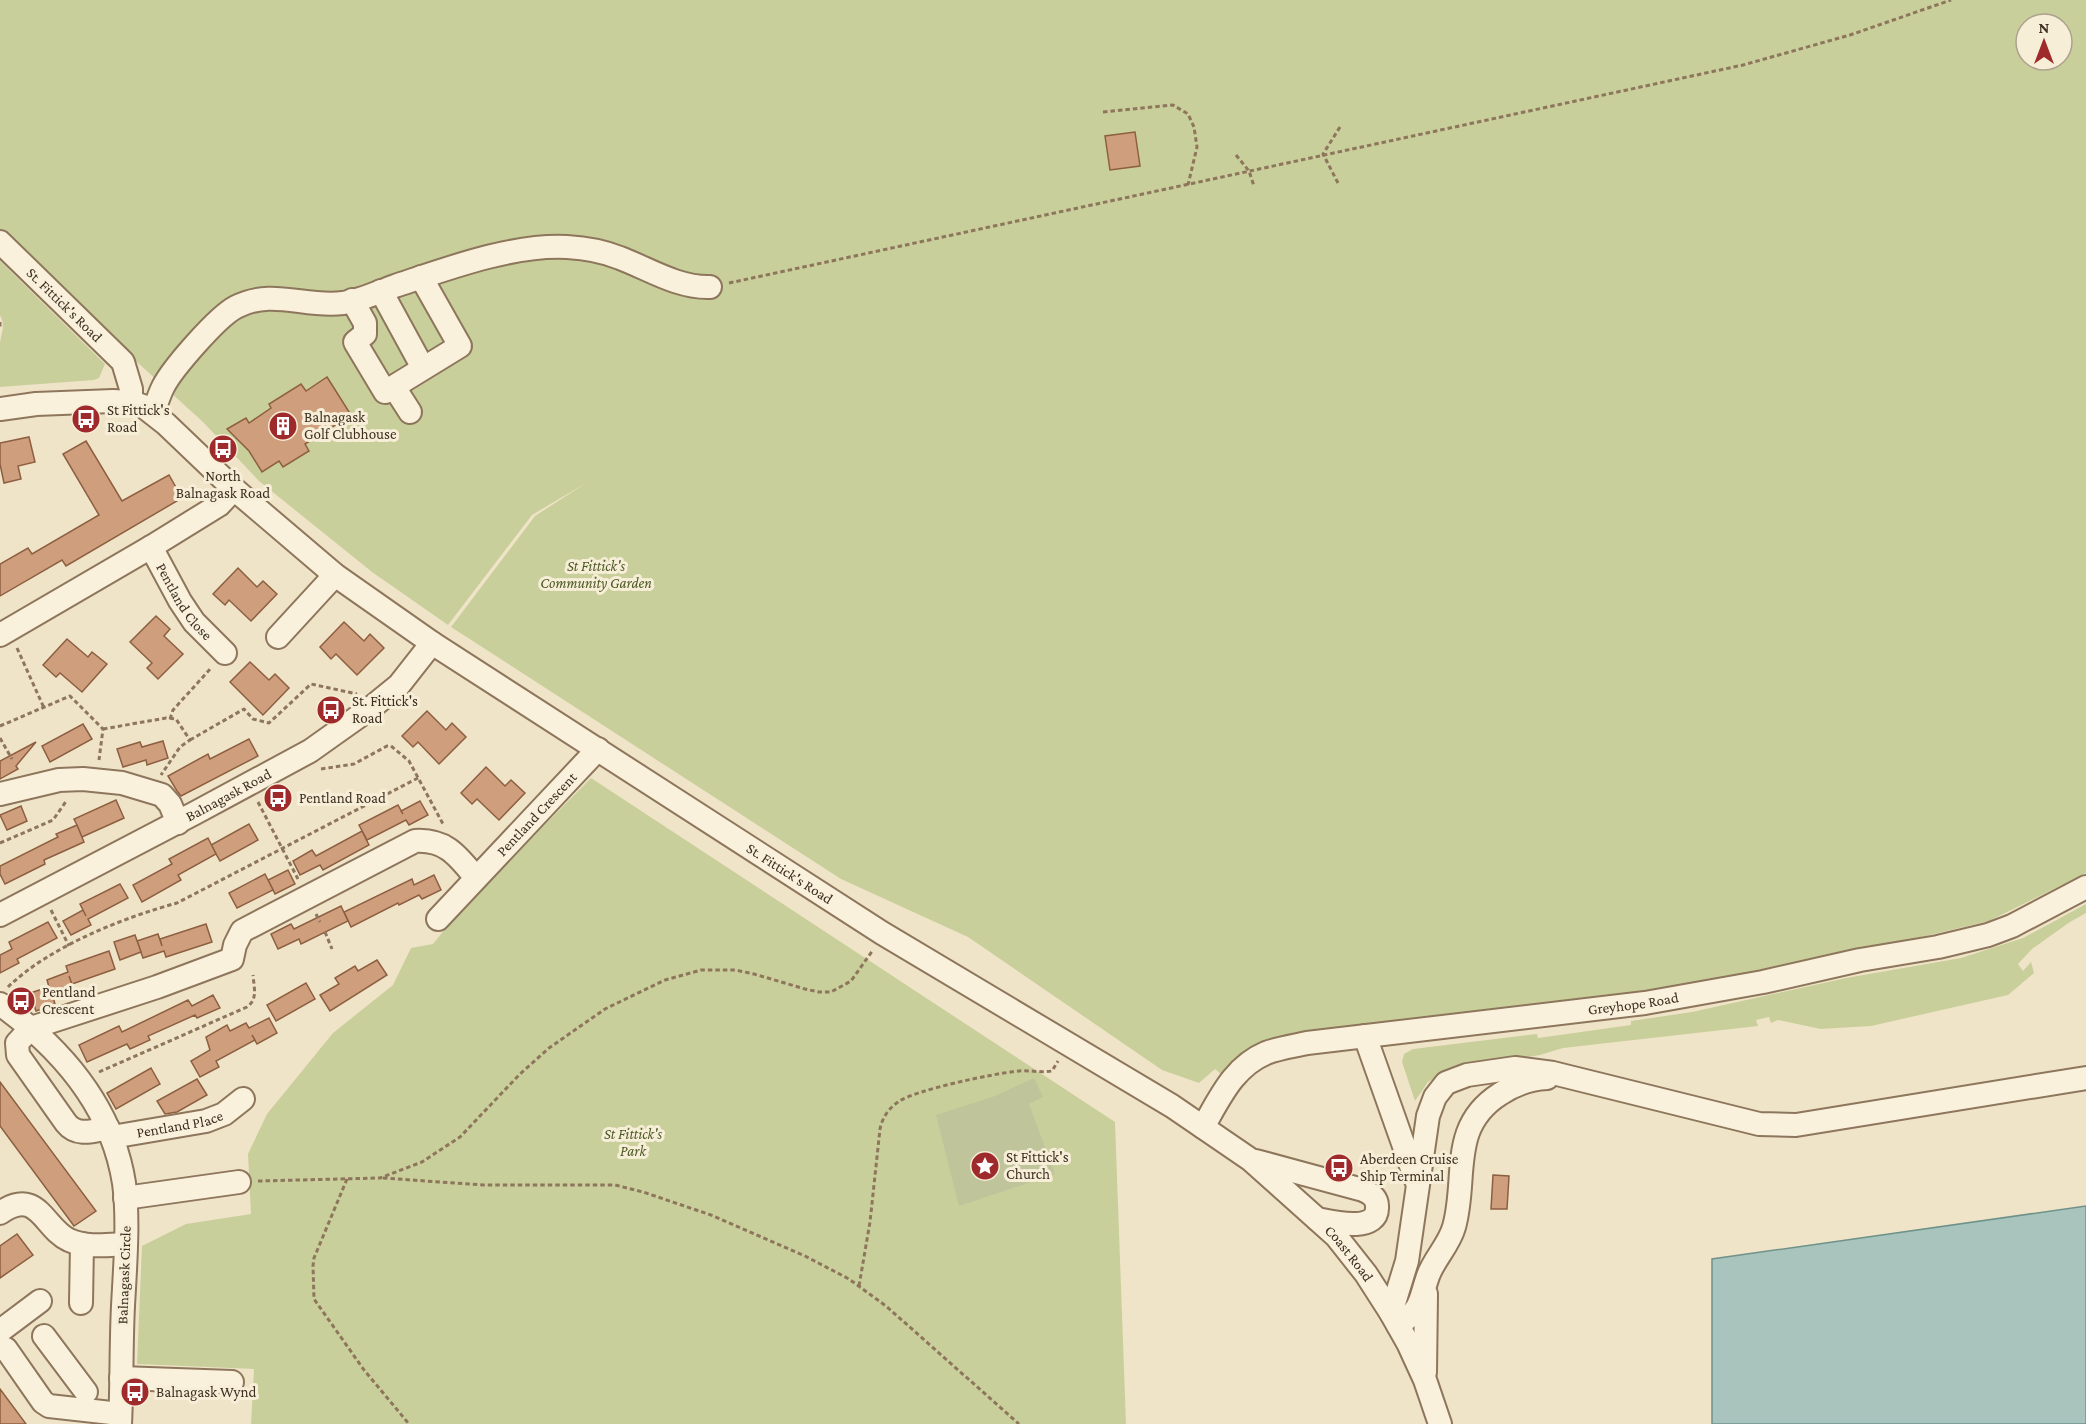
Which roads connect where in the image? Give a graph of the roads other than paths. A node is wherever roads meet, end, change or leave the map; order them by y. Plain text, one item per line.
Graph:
1 (0, 242) edge
2 (421, 277) junction
3 (710, 287) road end
4 (381, 291) junction
5 (352, 300) junction
6 (423, 368) junction
7 (394, 387) junction
8 (131, 402) junction
9 (0, 409) edge
10 (410, 412) dead end
11 (153, 413) junction
12 (234, 489) junction
13 (151, 547) junction
14 (335, 575) junction
15 (4, 633) edge
16 (278, 638) dead end
17 (432, 643) junction
18 (225, 653) road end
19 (598, 749) junction
20 (0, 794) edge
21 (178, 822) junction
22 (476, 878) junction
23 (2086, 887) edge
24 (0, 915) edge
25 (438, 919) dead end
26 (4, 996) edge
27 (31, 1028) junction
28 (1365, 1036) junction
29 (1566, 1077) junction
30 (2086, 1078) edge
31 (243, 1099) dead end
32 (1203, 1127) junction
33 (110, 1132) junction
34 (1251, 1160) junction
35 (239, 1182) road end
36 (1417, 1184) junction
37 (125, 1198) junction
38 (0, 1213) edge
39 (1317, 1219) junction
40 (82, 1244) junction
41 (125, 1244) junction
42 (1426, 1284) junction
43 (40, 1301) dead end
44 (81, 1303) dead end
45 (1395, 1319) junction
46 (0, 1331) edge
47 (44, 1336) dead end
48 (0, 1346) edge
49 (60, 1358) junction
50 (122, 1378) junction
51 (1425, 1380) junction
52 (29, 1381) junction
53 (232, 1382) dead end
54 (86, 1392) dead end
55 (120, 1419) edge
56 (1440, 1424) edge

1 - 8 street, St. Fittick's Road
2 - 3 street
2 - 4 street
2 - 6 street
4 - 5 street
4 - 6 street
5 - 7 street
5 - 11 street
6 - 7 street
7 - 10 street
8 - 9 street
8 - 11 street, St. Fittick's Road
11 - 12 street, St. Fittick's Road
12 - 13 street
12 - 14 street, St. Fittick's Road
13 - 15 street
13 - 18 street, Pentland Close
14 - 16 street
14 - 17 street, St. Fittick's Road
17 - 19 street, St. Fittick's Road
17 - 21 street, Balnagask Road
19 - 22 street, Pentland Crescent
19 - 32 street, St. Fittick's Road
20 - 21 street
21 - 24 street, Balnagask Road
22 - 25 street, Pentland Crescent
22 - 27 street
23 - 28 street, Greyhope Road
26 - 27 street, Balnagask Circle
27 - 33 street, Balnagask Circle
27 - 33 street
28 - 32 street, Greyhope Road
28 - 36 street
29 - 30 street
29 - 36 street
29 - 42 street
31 - 33 street, Pentland Place
32 - 34 street, Coast Road
33 - 37 street, Balnagask Circle
34 - 39 street, Coast Road
34 - 39 street
35 - 37 street
36 - 45 street
37 - 41 street, Balnagask Circle
38 - 40 street
39 - 45 street, Coast Road
40 - 41 street
40 - 44 street
41 - 50 street, Balnagask Circle
42 - 45 street
42 - 51 street
43 - 46 street
45 - 51 street, Coast Road
47 - 49 street
48 - 52 street
49 - 52 street
49 - 54 street
50 - 53 street
50 - 55 street, Balnagask Circle
51 - 56 street, Coast Road
52 - 55 street

